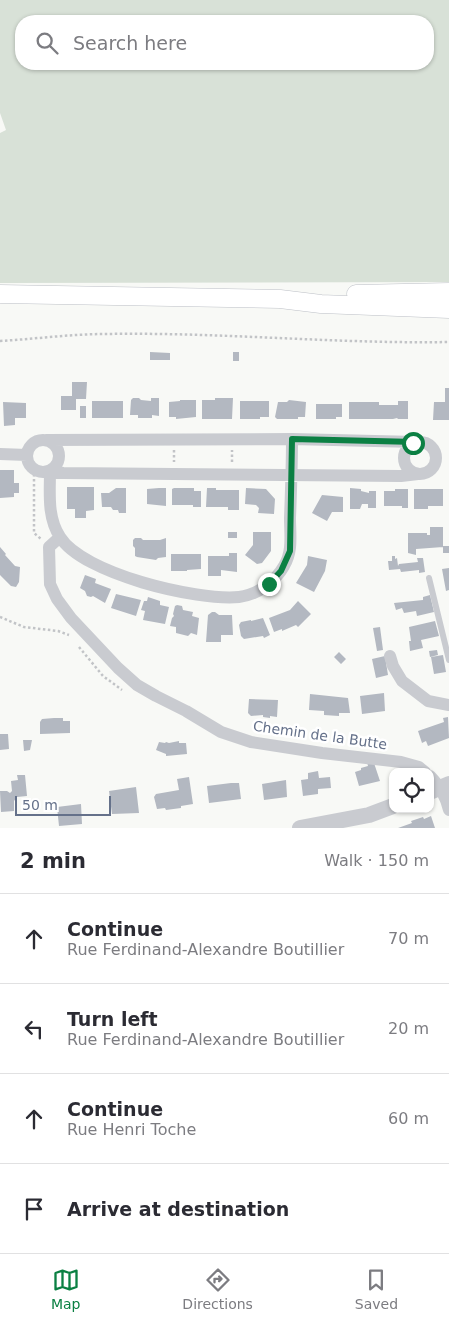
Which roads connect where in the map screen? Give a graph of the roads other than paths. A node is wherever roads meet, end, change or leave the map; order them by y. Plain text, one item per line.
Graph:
1 (449, 292) edge
2 (0, 294) edge
3 (82, 294) junction
4 (280, 299) junction
5 (0, 305) edge
6 (449, 309) edge
7 (292, 439) junction
8 (46, 440) junction
9 (416, 442) junction
10 (0, 454) edge
11 (27, 455) junction
12 (443, 457) edge
13 (50, 471) junction
14 (292, 474) junction
15 (418, 474) junction
16 (60, 538) junction
17 (429, 578) dead end
18 (390, 656) dead end
19 (449, 660) edge
20 (449, 705) edge
21 (420, 768) edge
22 (437, 785) edge
23 (389, 807) edge
24 (449, 810) edge
25 (300, 828) edge

1 - 4 main road
2 - 3 main road
3 - 4 main road
3 - 5 main road
4 - 6 main road
7 - 8 street
7 - 9 street
7 - 14 street
8 - 11 street
8 - 13 street
9 - 12 street
9 - 15 street
10 - 11 street
11 - 13 street
12 - 15 street
13 - 14 street
13 - 16 street
14 - 15 street
14 - 16 street
16 - 21 street, Chemin de la Butte
17 - 19 lane
18 - 20 street
22 - 24 street
23 - 25 street

